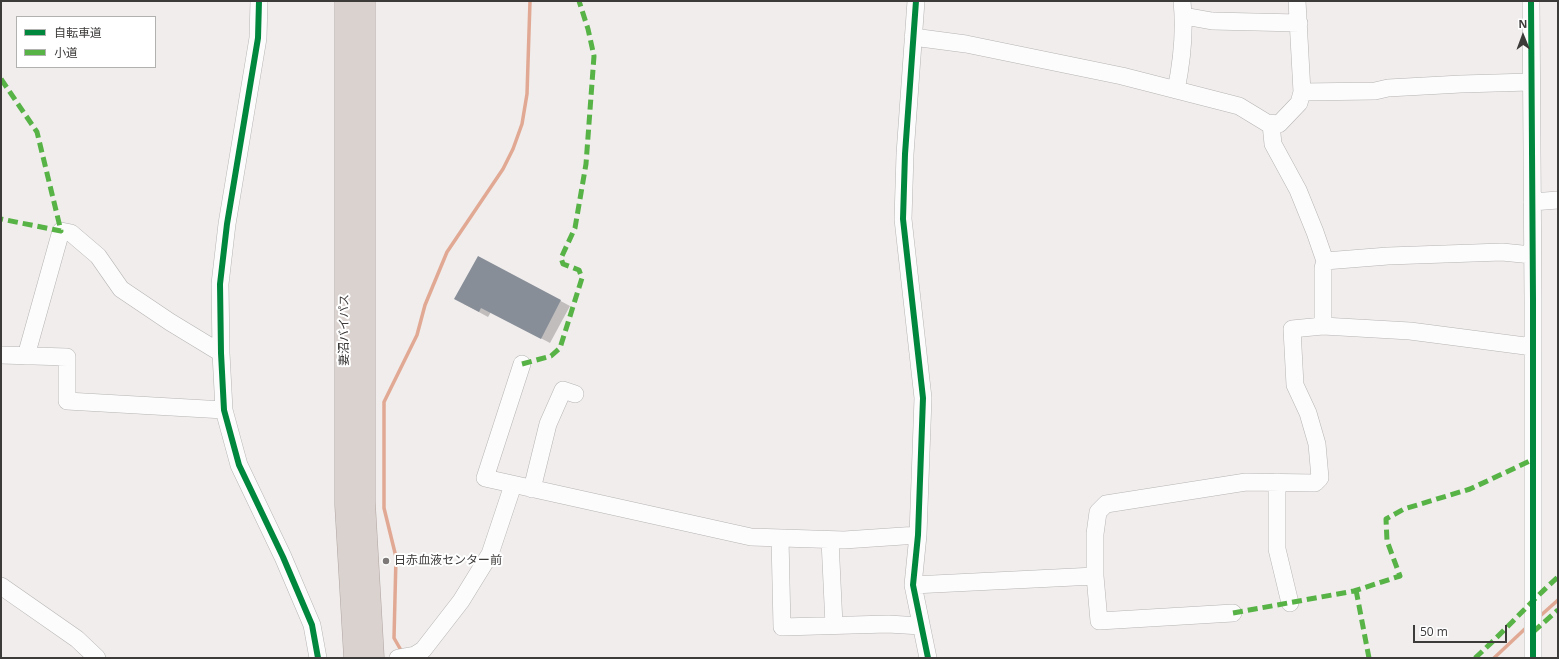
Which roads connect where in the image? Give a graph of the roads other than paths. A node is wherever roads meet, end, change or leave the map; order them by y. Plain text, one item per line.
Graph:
1 (259, 1) edge
2 (346, 1) edge
3 (364, 1) edge
4 (916, 1) edge
5 (1297, 1) edge
6 (1531, 1) edge
7 (1183, 8) edge
8 (1299, 23) junction
9 (914, 37) junction
10 (1530, 82) junction
11 (1176, 90) junction
12 (1302, 92) junction
13 (1271, 124) junction
14 (1558, 200) edge
15 (1532, 202) junction
16 (1532, 255) junction
17 (1325, 261) junction
18 (1322, 326) junction
19 (1533, 347) junction
20 (221, 353) junction
21 (1, 355) edge
22 (26, 356) junction
23 (522, 364) dead end
24 (575, 394) dead end
25 (224, 410) junction
26 (1277, 482) junction
27 (513, 485) junction
28 (532, 489) junction
29 (918, 535) junction
30 (780, 538) junction
31 (830, 540) junction
32 (1095, 576) junction
33 (913, 585) junction
34 (1, 586) edge
35 (1290, 603) dead end
36 (1233, 613) dead end
37 (834, 625) junction
38 (921, 626) junction
39 (410, 657) edge
40 (97, 658) edge
41 (318, 658) edge
42 (355, 658) edge
43 (373, 658) edge
44 (928, 658) edge
45 (1533, 658) edge

1 - 20 street
2 - 42 highway, 妻沼バイパス
3 - 43 highway, 妻沼バイパス
4 - 9 street
5 - 8 street
6 - 10 street
7 - 8 street
7 - 11 street
8 - 12 street
9 - 11 street
9 - 29 street
10 - 12 street
10 - 15 street
11 - 13 street
12 - 13 street
13 - 17 street
14 - 15 street
15 - 16 street
16 - 17 street
16 - 19 street
17 - 18 street
18 - 19 street
18 - 26 street
19 - 45 street
20 - 22 street
20 - 25 street
21 - 22 street
22 - 25 street
23 - 27 street
24 - 28 street
25 - 41 street
26 - 32 street
26 - 35 street
27 - 28 street
27 - 39 street
28 - 30 street
29 - 31 street
29 - 33 street
30 - 31 street
30 - 37 street
31 - 37 street
32 - 33 street
32 - 36 street
33 - 38 street
34 - 40 street
37 - 38 street
38 - 44 street

